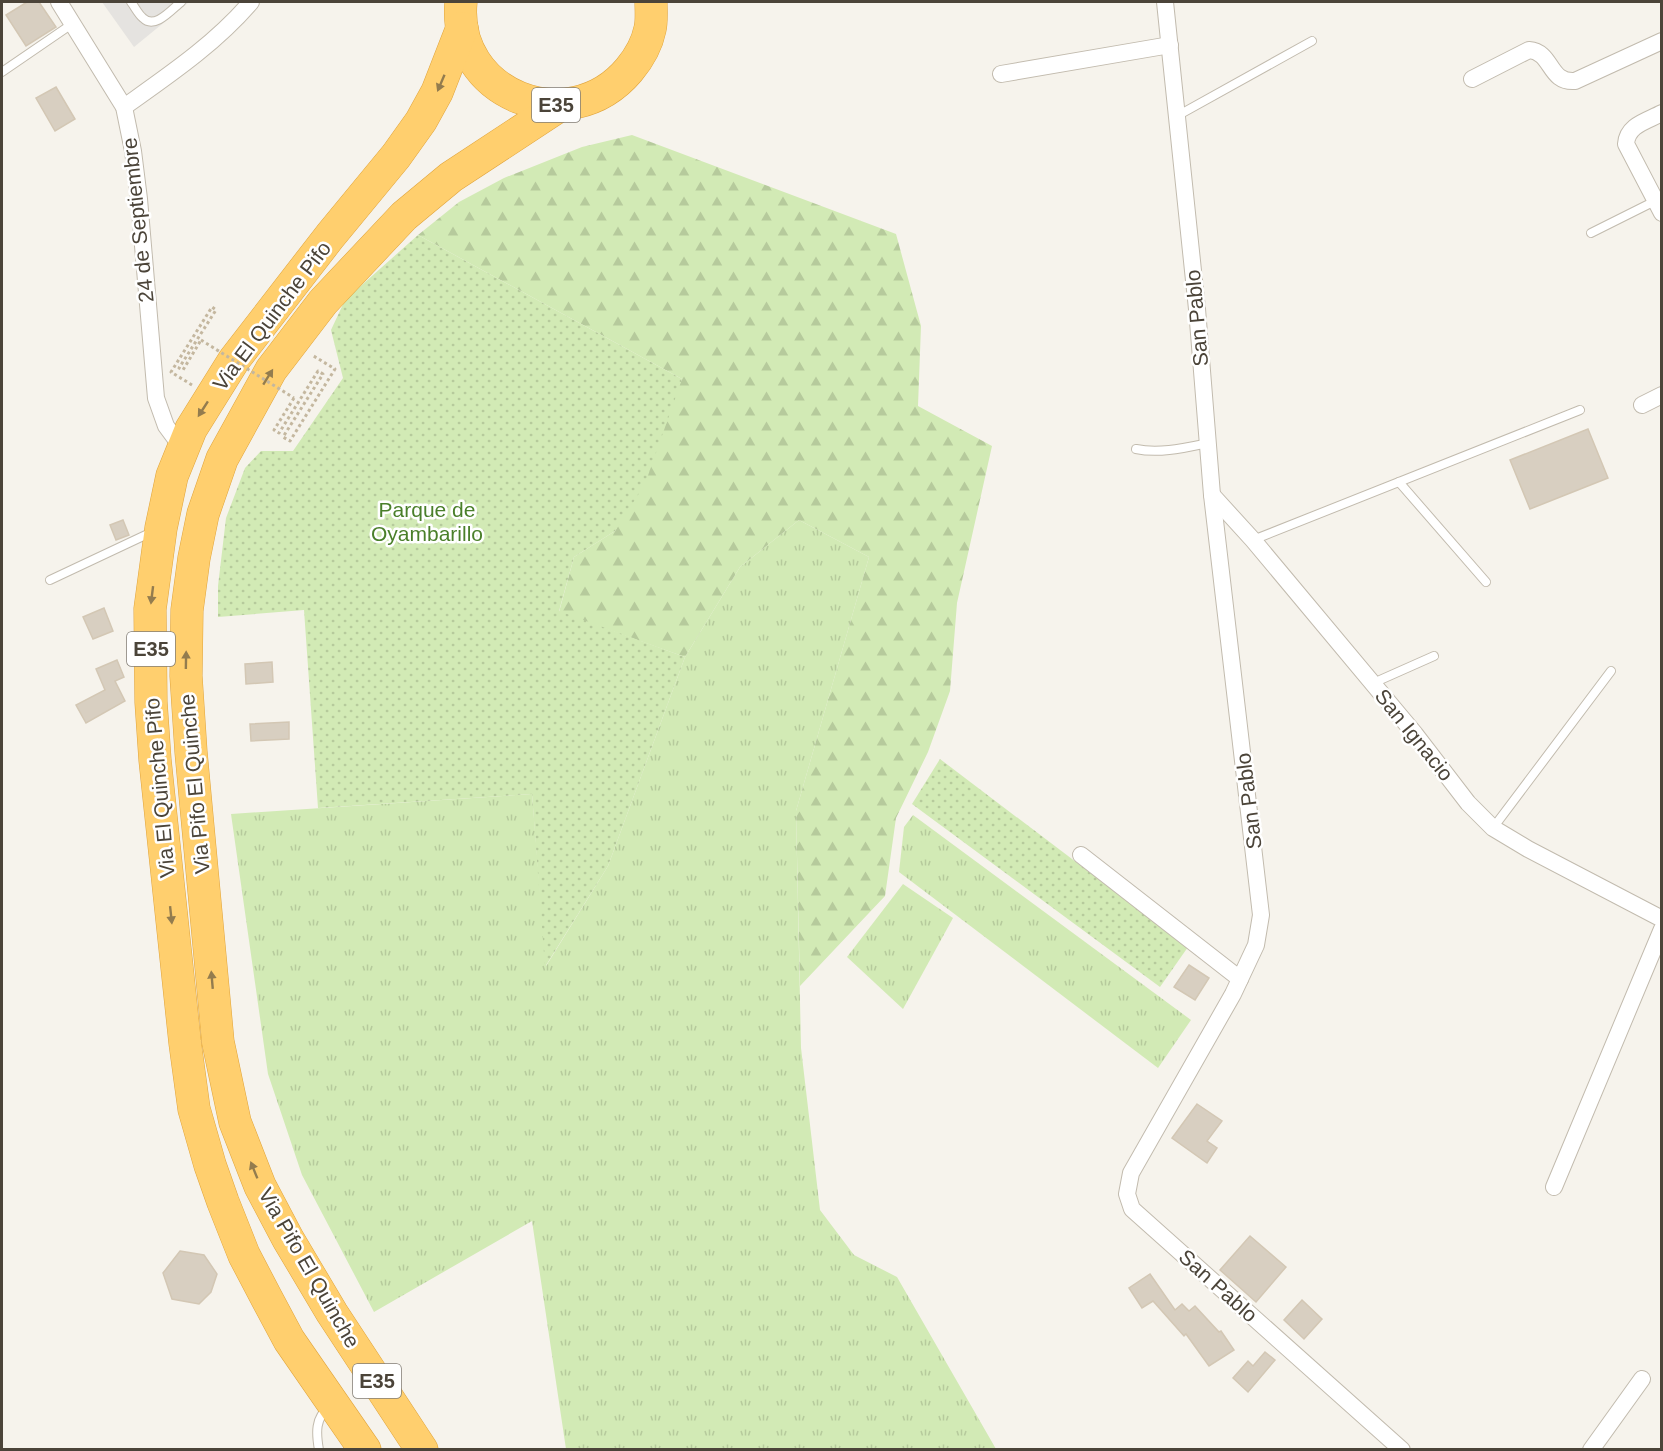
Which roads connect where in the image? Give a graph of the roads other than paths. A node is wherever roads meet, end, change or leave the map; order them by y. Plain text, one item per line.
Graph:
1 (59, 2) edge
2 (131, 2) edge
3 (181, 2) edge
4 (251, 2) edge
5 (651, 2) edge
6 (1165, 2) edge
7 (461, 9) edge
8 (72, 24) junction
9 (1312, 41) dead end
10 (1662, 41) edge
11 (1170, 45) junction
12 (2, 72) edge
13 (1001, 74) dead end
14 (1472, 78) dead end
15 (560, 106) junction
16 (124, 107) junction
17 (1662, 113) edge
18 (1177, 116) junction
19 (1658, 207) edge
20 (1591, 233) dead end
21 (1662, 395) edge
22 (1642, 405) dead end
23 (1580, 410) dead end
24 (1208, 443) junction
25 (183, 449) junction
26 (1136, 449) dead end
27 (1399, 482) junction
28 (1212, 495) junction
29 (160, 528) junction
30 (1253, 540) junction
31 (50, 580) dead end
32 (1486, 582) dead end
33 (1434, 656) dead end
34 (1611, 671) dead end
35 (1374, 686) junction
36 (1493, 828) junction
37 (1081, 855) dead end
38 (1662, 919) edge
39 (1662, 929) edge
40 (1240, 980) junction
41 (1554, 1187) dead end
42 (1642, 1379) dead end
43 (334, 1403) junction
44 (319, 1449) edge
45 (365, 1449) edge
46 (422, 1449) edge
47 (1402, 1449) edge
48 (1591, 1449) edge

1 - 8 street, 24 de Septiembre
2 - 3 lane
4 - 16 street
5 - 15 highway, E35
6 - 11 street, San Pablo
7 - 15 highway, E35
7 -> 25 highway, Via El Quinche Pifo / E35
8 - 12 lane
8 - 16 street, 24 de Septiembre
9 - 18 lane
10 - 14 street
11 - 13 street
11 - 18 street, San Pablo
46 -> 15 highway, Via Pifo El Quinche / E35
16 - 25 street, 24 de Septiembre
17 - 19 street
18 - 24 street, San Pablo
19 - 20 lane
21 - 22 street
23 - 27 lane
24 - 26 lane
24 - 28 street, San Pablo
25 - 29 highway, Via El Quinche Pifo / E35
27 - 30 lane
27 - 32 lane
28 - 30 street, San Ignacio
28 - 40 street, San Pablo
29 - 31 lane
29 -> 43 highway, Via El Quinche Pifo / E35
30 - 35 street, San Ignacio
33 - 35 lane
34 - 36 lane
35 - 36 street, San Ignacio
36 - 38 street, San Ignacio
37 - 40 street
39 - 41 street
40 - 47 street, San Pablo
42 - 48 street
43 - 44 lane
43 - 45 highway, Via El Quinche Pifo / E35

